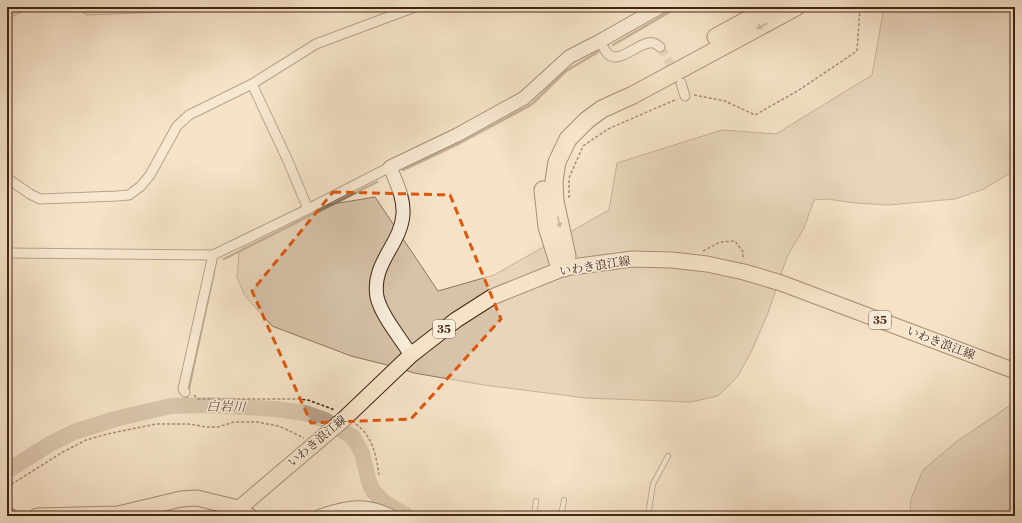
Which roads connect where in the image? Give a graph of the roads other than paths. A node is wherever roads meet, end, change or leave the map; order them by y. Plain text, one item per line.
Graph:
1 (415, 7) edge
2 (660, 7) edge
3 (771, 7) edge
4 (796, 7) edge
5 (600, 41) junction
6 (660, 47) dead end
7 (252, 84) junction
8 (682, 84) tunnel mouth
9 (685, 96) road end
10 (390, 167) junction
11 (7, 178) edge
12 (308, 209) junction
13 (7, 253) edge
14 (213, 255) junction
15 (564, 268) junction
16 (411, 355) junction
17 (1015, 372) edge
18 (188, 392) road end
19 (668, 456) dead end
20 (564, 500) dead end
21 (536, 501) dead end
22 (234, 512) edge
23 (37, 516) edge
24 (251, 516) edge
25 (320, 516) edge
26 (391, 516) edge
27 (534, 516) edge
28 (561, 516) edge
29 (648, 516) edge

1 - 7 street
2 - 5 street
3 - 15 highway
4 -> 15 highway
5 - 6 street
5 - 10 street
7 - 11 street
7 - 12 street
8 - 9 street
10 - 12 street
10 - 16 street
12 - 14 street
13 - 14 street
14 - 18 street
15 - 16 main road, いわき浪江線 / 35
15 - 17 main road, いわき浪江線 / 35
16 - 22 main road, いわき浪江線 / 35
19 - 29 lane
20 - 28 lane
21 - 27 lane
22 - 23 main road
22 - 24 street
25 - 26 street

